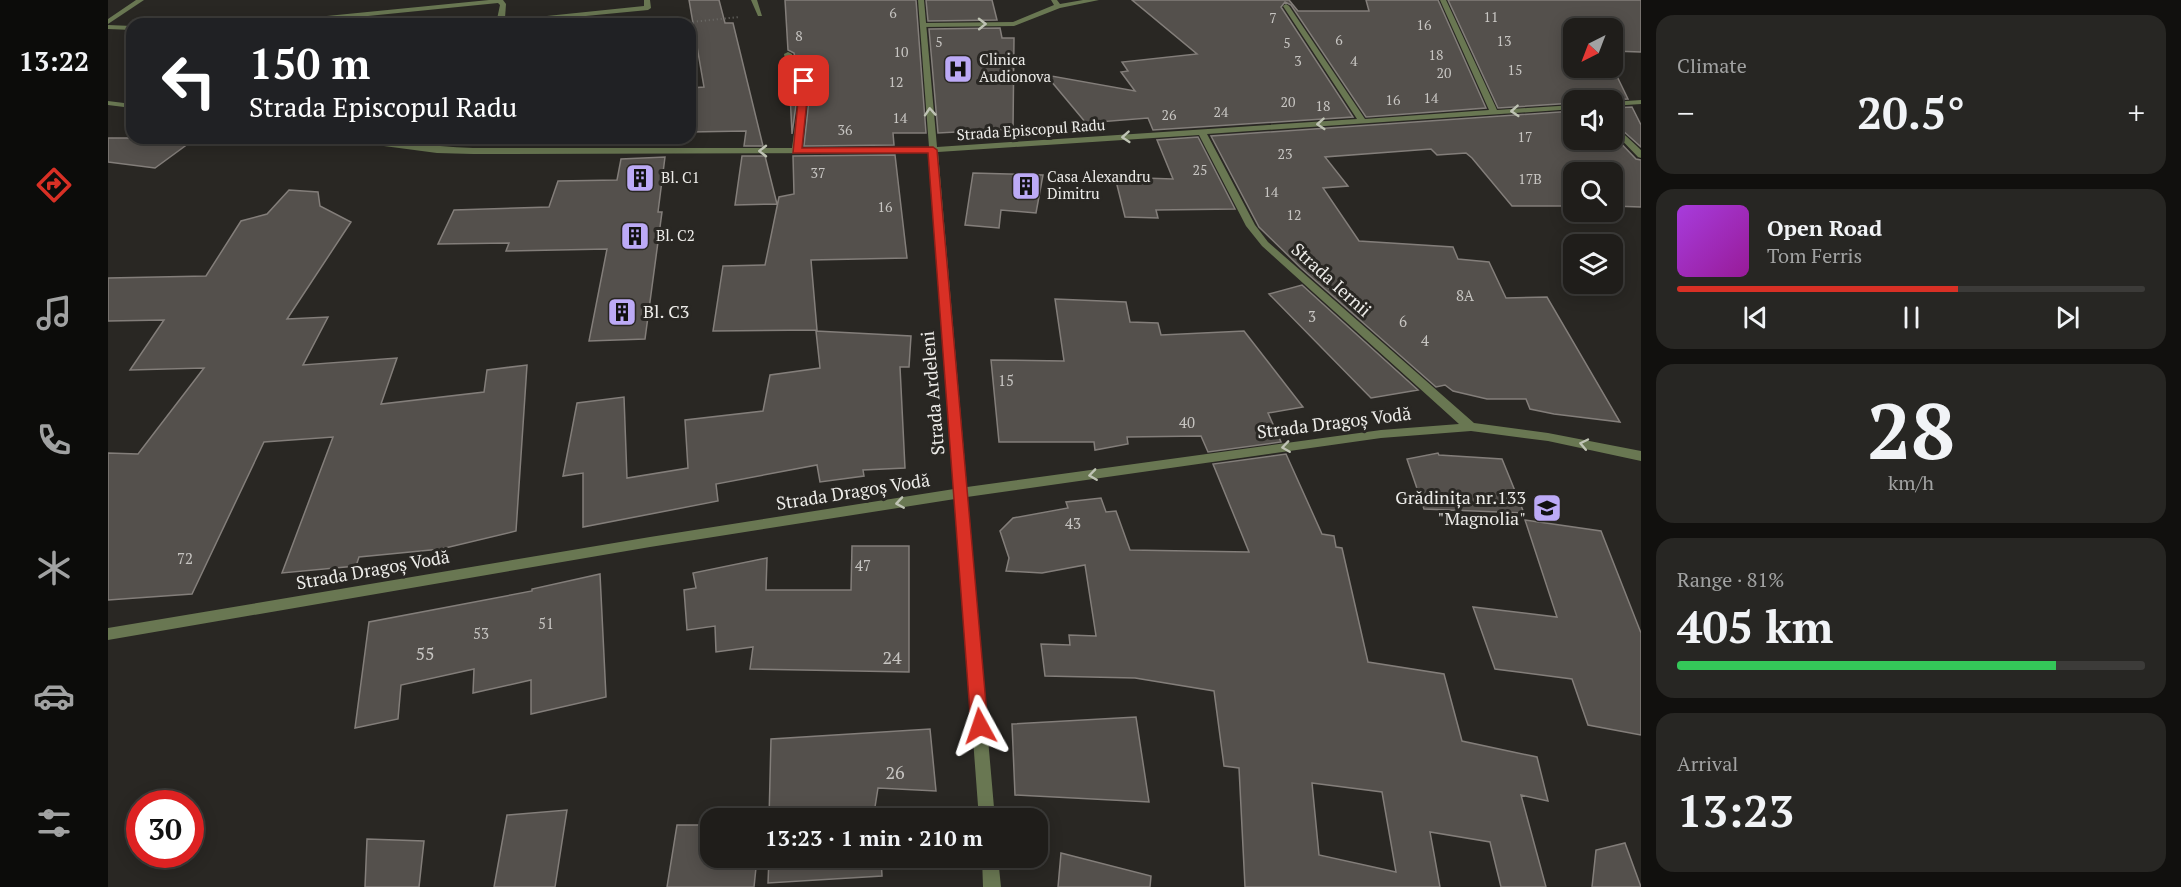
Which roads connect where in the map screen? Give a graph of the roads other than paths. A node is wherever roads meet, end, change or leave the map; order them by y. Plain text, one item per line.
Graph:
1 (141, 0) edge
2 (648, 0) edge
3 (754, 0) edge
4 (921, 0) edge
5 (1096, 0) edge
6 (1443, 0) edge
7 (1056, 3) edge
8 (1286, 6) dead end
9 (760, 15) road end
10 (327, 18) edge
11 (501, 18) edge
12 (551, 18) edge
13 (108, 22) edge
14 (924, 25) junction
15 (108, 27) edge
16 (126, 28) edge
17 (788, 54) dead end
18 (1641, 102) edge
19 (108, 103) edge
20 (1623, 103) edge
21 (126, 105) edge
22 (1563, 108) edge
23 (1494, 112) junction
24 (1362, 121) junction
25 (1202, 132) junction
26 (1623, 136) edge
27 (392, 144) edge
28 (933, 150) junction
29 (796, 151) junction
30 (1641, 155) edge
31 (1471, 427) junction
32 (1641, 456) edge
33 (961, 494) junction
34 (108, 634) edge
35 (986, 808) edge
36 (991, 868) edge
37 (992, 887) edge

1 - 13 street
2 - 12 street
3 - 9 street
4 - 14 street, Strada Ardeleni
5 - 7 street
6 - 23 street
14 -> 7 street
8 - 24 street
10 - 11 street
28 -> 14 street, Strada Ardeleni
15 - 16 street
17 - 29 street
18 - 20 street
19 - 21 street
22 -> 23 street, Strada Episcopul Radu
23 - 24 street, Strada Episcopul Radu
24 -> 25 street, Strada Episcopul Radu
25 -> 28 street, Strada Episcopul Radu
25 - 31 street, Strada Iernii
26 - 30 street
29 -> 27 street, Strada Episcopul Radu
28 - 29 street, Strada Episcopul Radu
28 - 33 street, Strada Ardeleni
32 -> 31 street, Strada Dragoș Vodă
31 -> 33 street, Strada Dragoș Vodă
33 -> 34 street, Strada Dragoș Vodă
33 - 35 street, Strada Ardeleni
36 - 37 street

